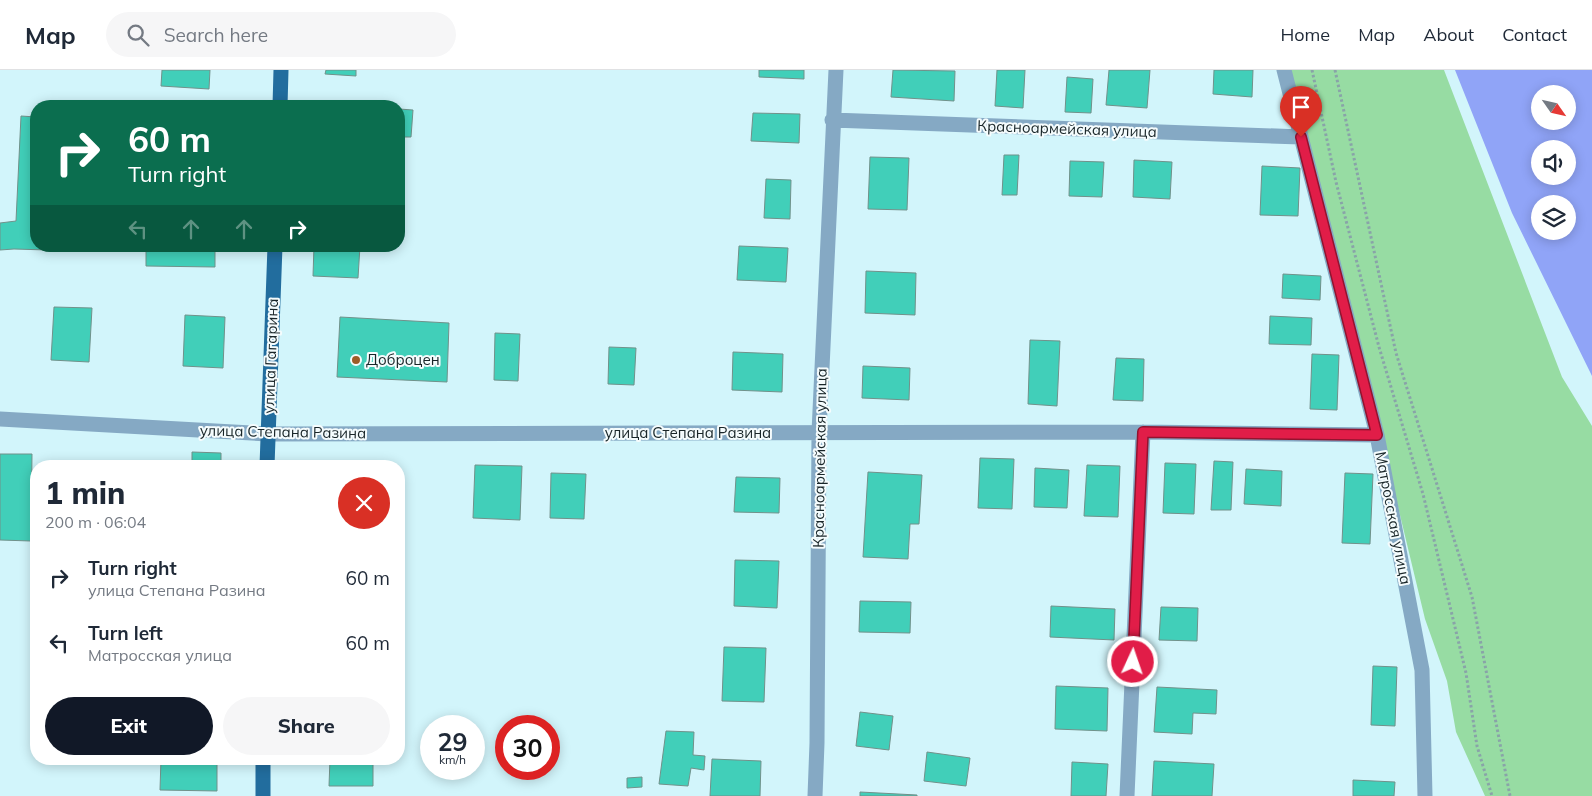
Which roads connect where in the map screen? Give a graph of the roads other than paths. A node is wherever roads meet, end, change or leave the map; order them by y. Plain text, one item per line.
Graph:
1 (281, 70) edge
2 (836, 70) edge
3 (1284, 70) edge
4 (280, 100) edge
5 (832, 120) junction
6 (1301, 137) junction
7 (275, 252) edge
8 (0, 419) edge
9 (819, 432) junction
10 (1143, 432) junction
11 (268, 434) junction
12 (1377, 435) junction
13 (267, 460) edge
14 (263, 765) edge
15 (263, 796) edge
16 (815, 796) edge
17 (1127, 796) edge
18 (1425, 796) edge

1 - 4 main road
2 - 5 street, Красноармейская улица
3 - 6 street, Матросская улица
5 - 6 street, Красноармейская улица
5 - 9 street, Красноармейская улица
6 - 12 street, Матросская улица
7 - 11 main road, улица Гагарина
8 - 11 street, улица Степана Разина
9 - 10 street, улица Степана Разина
9 - 11 street, улица Степана Разина
9 - 16 street, Красноармейская улица
10 - 12 street, улица Степана Разина
10 - 17 street
11 - 13 main road, улица Гагарина
12 - 18 street, Матросская улица
14 - 15 main road

